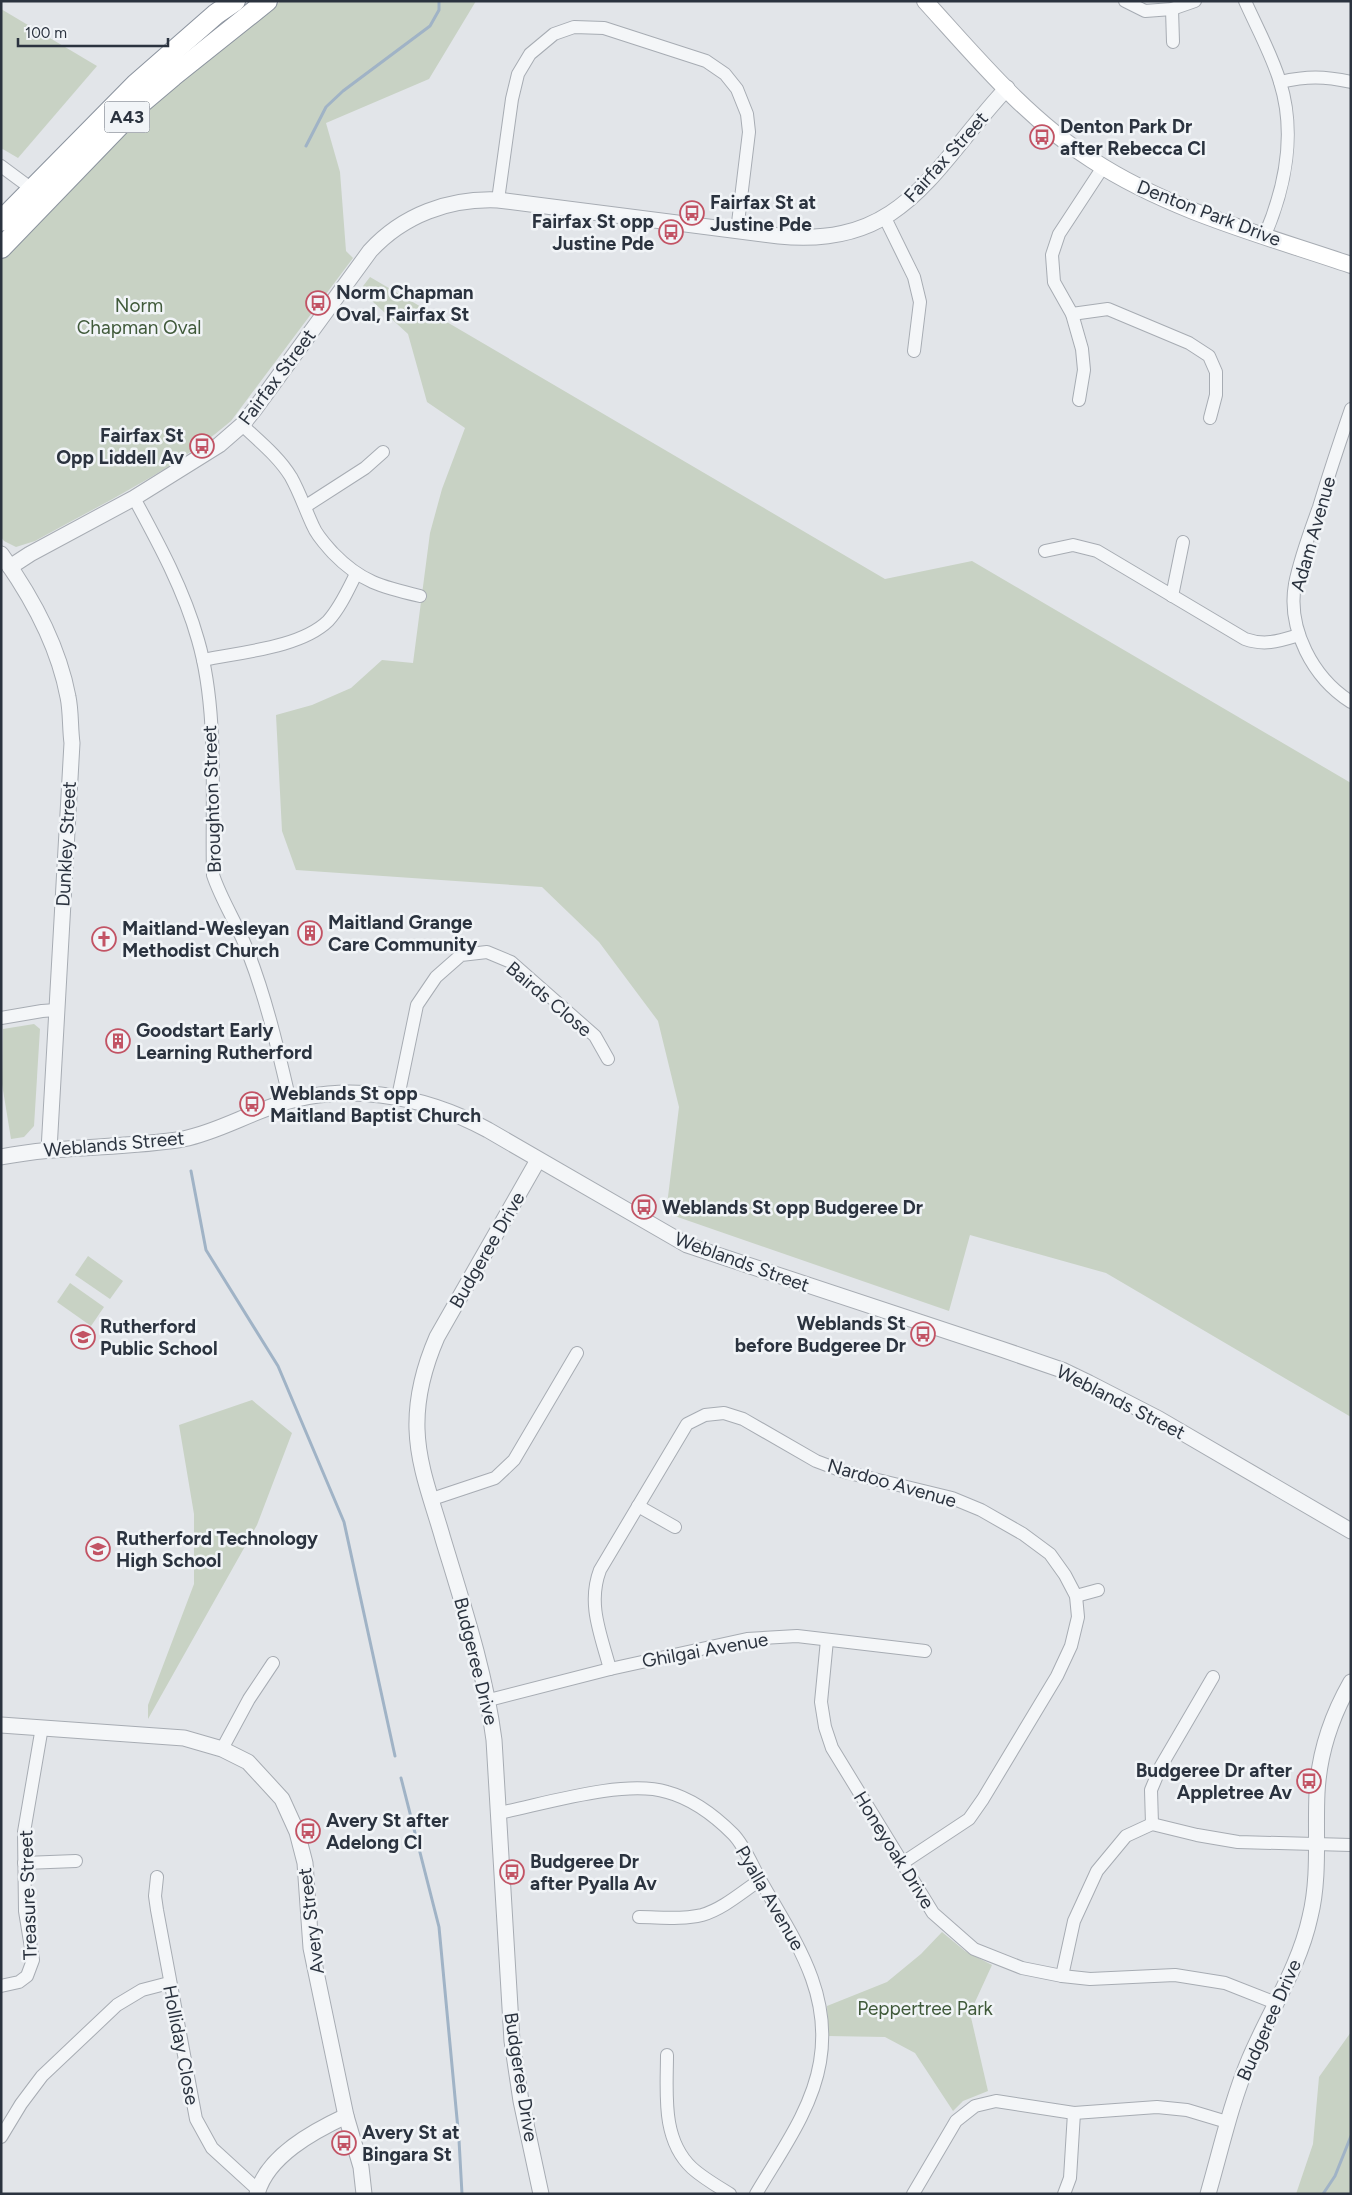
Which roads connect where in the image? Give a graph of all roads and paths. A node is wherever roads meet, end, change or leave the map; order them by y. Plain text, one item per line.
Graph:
1 (235, 1) edge
2 (255, 1) edge
3 (267, 1) edge
4 (925, 1) edge
5 (1125, 1) edge
6 (1195, 1) edge
7 (1245, 1) edge
8 (212, 8) edge
9 (1172, 9) junction
10 (1173, 42) dead end
11 (1280, 82) junction
12 (1351, 82) edge
13 (1006, 88) junction
14 (1, 166) edge
15 (1103, 167) junction
16 (32, 189) junction
17 (498, 200) junction
18 (30, 218) junction
19 (886, 218) junction
20 (1, 221) edge
21 (738, 231) junction
22 (1265, 235) junction
23 (1, 248) edge
24 (1351, 265) edge
25 (1072, 314) junction
26 (914, 351) dead end
27 (1079, 400) dead end
28 (1351, 409) edge
29 (1210, 418) dead end
30 (242, 424) junction
31 (383, 452) dead end
32 (134, 498) junction
33 (306, 506) junction
34 (1183, 542) dead end
35 (1044, 551) dead end
36 (1, 554) edge
37 (10, 567) junction
38 (356, 574) junction
39 (420, 596) dead end
40 (1172, 596) junction
41 (1299, 636) junction
42 (203, 660) junction
43 (1351, 702) edge
44 (56, 1010) junction
45 (1, 1018) edge
46 (608, 1059) dead end
47 (398, 1097) junction
48 (290, 1101) junction
49 (49, 1150) junction
50 (1, 1157) edge
51 (538, 1160) junction
52 (577, 1353) dead end
53 (432, 1499) junction
54 (638, 1506) junction
55 (675, 1527) dead end
56 (1351, 1531) edge
57 (1098, 1590) dead end
58 (1076, 1596) junction
59 (827, 1640) junction
60 (925, 1651) dead end
61 (273, 1663) dead end
62 (610, 1669) junction
63 (1213, 1677) dead end
64 (1351, 1682) edge
65 (489, 1700) junction
66 (1, 1725) edge
67 (42, 1727) junction
68 (222, 1749) junction
69 (499, 1813) junction
70 (1152, 1824) junction
71 (1316, 1844) junction
72 (1351, 1845) edge
73 (76, 1861) dead end
74 (24, 1863) junction
75 (901, 1864) junction
76 (157, 1877) dead end
77 (760, 1880) junction
78 (639, 1917) dead end
79 (1062, 1976) junction
80 (169, 1983) junction
81 (1, 1986) edge
82 (1276, 2003) junction
83 (666, 2055) dead end
84 (1074, 2113) junction
85 (346, 2116) junction
86 (1227, 2122) junction
87 (1, 2137) edge
88 (257, 2192) edge
89 (364, 2194) edge
90 (541, 2194) edge
91 (730, 2194) edge
92 (756, 2194) edge
93 (913, 2194) edge
94 (1064, 2194) edge
95 (1208, 2194) edge

1 - 8 highway, A43
2 - 8 highway
3 - 18 highway, A43
4 - 13 main road, Denton Park Drive
5 - 9 street
6 - 9 street
7 - 11 street
8 - 16 highway, A43
9 - 10 street
11 - 12 street
11 - 22 street
13 - 15 main road, Denton Park Drive
13 - 19 street, Fairfax Street
14 - 16 street
15 - 22 main road, Denton Park Drive
15 - 25 street
16 - 18 highway
16 - 20 highway, A43
17 - 21 street, Fairfax Street
17 - 21 street
17 - 30 street, Fairfax Street
18 - 23 highway, A43
19 - 21 street, Fairfax Street
19 - 26 street
22 - 24 main road, Denton Park Drive
25 - 27 street
25 - 29 street
28 - 41 street, Adam Avenue
30 - 32 street, Fairfax Street
30 - 33 street
31 - 33 street
32 - 37 street, Fairfax Street
32 - 42 street, Broughton Street
33 - 38 street
34 - 40 street
35 - 40 street
36 - 37 street, Dunkley Street
37 - 44 street, Dunkley Street
38 - 39 street
38 - 42 street
40 - 41 street
41 - 43 street, Adam Avenue
42 - 48 street, Broughton Street
44 - 45 street
44 - 49 street, Dunkley Street
46 - 47 street, Bairds Close
47 - 48 street, Weblands Street
47 - 51 street, Weblands Street
48 - 49 street, Weblands Street
49 - 50 street, Weblands Street
51 - 53 street, Budgeree Drive
51 - 56 street, Weblands Street
52 - 53 street
53 - 65 street, Budgeree Drive
54 - 55 street
54 - 58 street, Nardoo Avenue
54 - 62 street, Nardoo Avenue
57 - 58 street
58 - 75 street, Nardoo Avenue
59 - 60 street, Ghilgai Avenue
59 - 62 street, Ghilgai Avenue
59 - 75 street, Honeyoak Drive
61 - 68 street
62 - 65 street, Ghilgai Avenue
63 - 70 street
64 - 71 street, Budgeree Drive
65 - 69 street, Budgeree Drive
66 - 67 street, Avery Street
67 - 68 street, Avery Street
67 - 74 street, Treasure Street
68 - 85 street, Avery Street
69 - 77 street, Pyalla Avenue
69 - 90 street, Budgeree Drive
70 - 71 street
70 - 79 street
71 - 72 street
71 - 82 street, Budgeree Drive
73 - 74 street
74 - 81 street, Treasure Street
75 - 79 street, Honeyoak Drive
76 - 80 street, Holliday Close
77 - 78 street
77 - 92 street, Pyalla Avenue
79 - 82 street, Honeyoak Drive
80 - 87 street
80 - 88 street, Holliday Close
82 - 86 street, Budgeree Drive
83 - 91 street
84 - 86 street
84 - 93 street
84 - 94 street
85 - 88 street
85 - 89 street, Avery Street
86 - 95 street, Budgeree Drive

